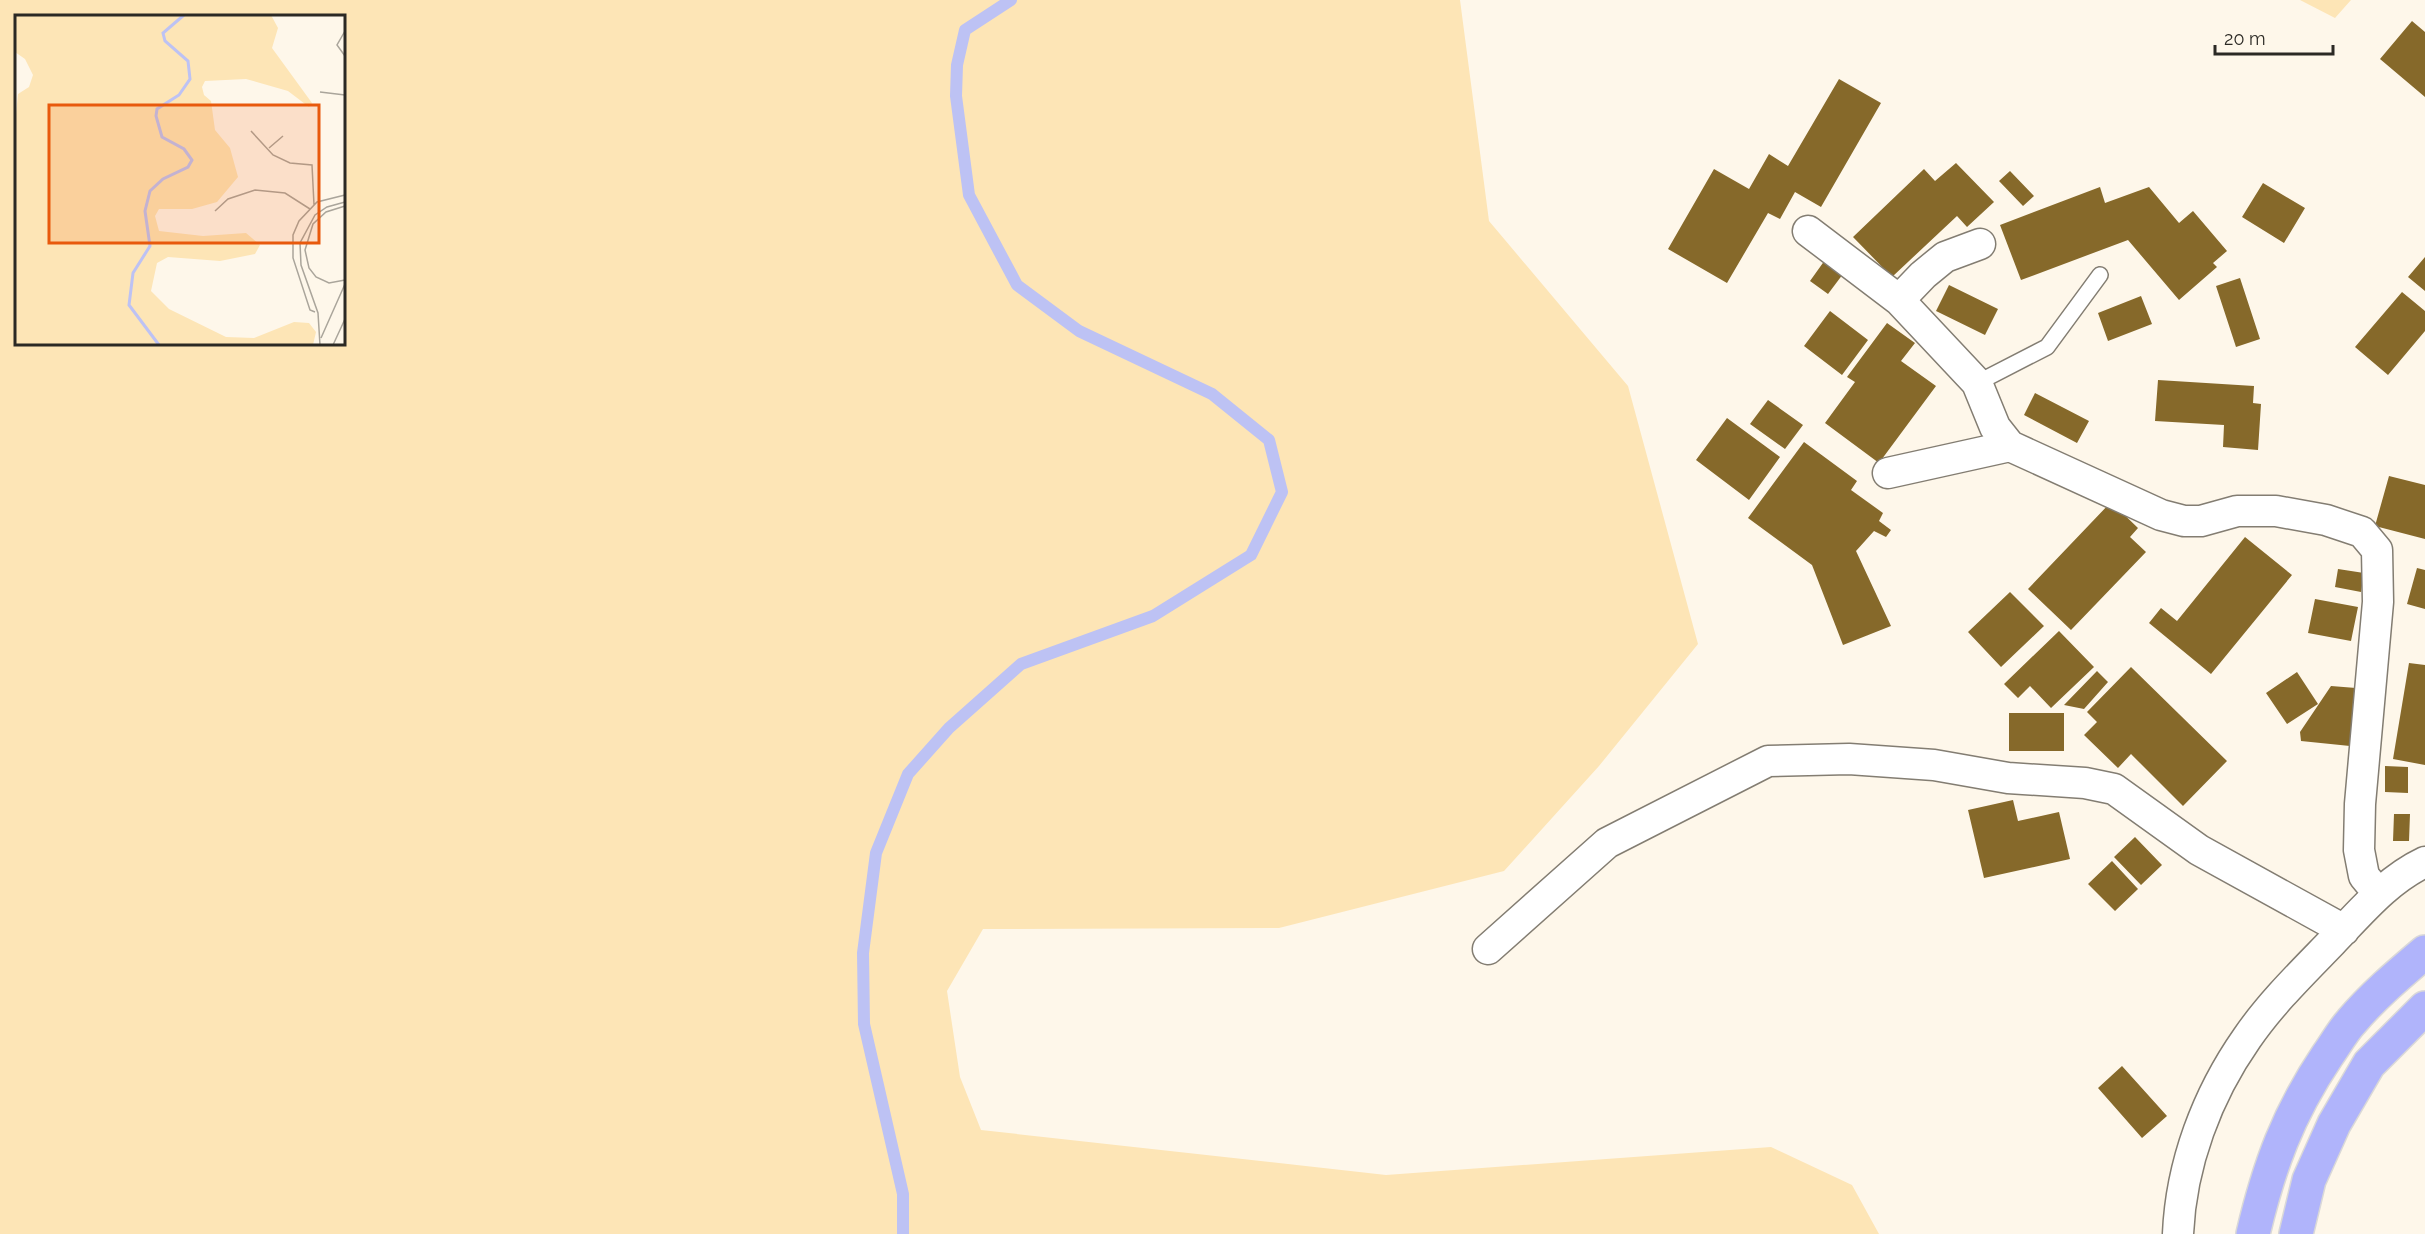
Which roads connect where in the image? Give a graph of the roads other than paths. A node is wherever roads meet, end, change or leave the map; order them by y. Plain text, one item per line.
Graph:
1 (1808, 231) dead end
2 (1980, 244) dead end
3 (2100, 275) dead end
4 (1899, 300) junction
5 (1977, 383) junction
6 (2010, 446) junction
7 (1888, 473) dead end
8 (2425, 862) edge
9 (2378, 893) junction
10 (2344, 930) junction
11 (1488, 949) dead end
12 (2425, 952) edge
13 (2425, 1008) edge
14 (2178, 1234) edge
15 (2253, 1234) edge
16 (2296, 1234) edge

1 - 4 street
2 - 4 street
3 - 5 lane
4 - 5 street
5 - 6 street
6 - 7 street
6 - 9 street
8 - 9 street
9 - 10 street
10 - 11 street
10 - 14 street
12 - 15 highway
13 - 16 highway

